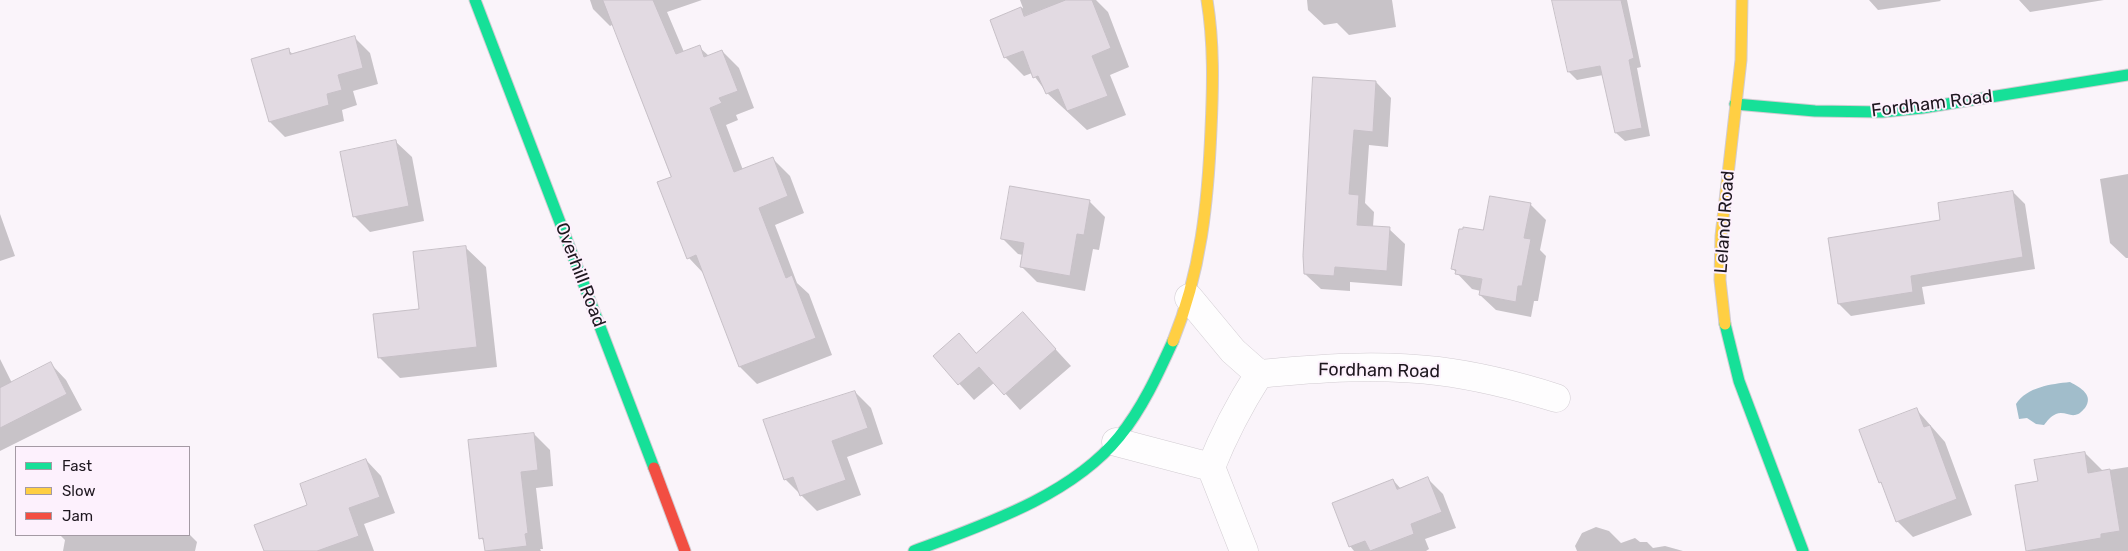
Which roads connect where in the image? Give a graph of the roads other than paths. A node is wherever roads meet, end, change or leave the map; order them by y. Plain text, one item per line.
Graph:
1 (474, 0) edge
2 (1207, 0) edge
3 (1742, 0) edge
4 (2128, 75) edge
5 (1735, 104) junction
6 (1189, 298) junction
7 (1259, 374) junction
8 (1556, 398) dead end
9 (1116, 442) junction
10 (1212, 467) junction
11 (686, 551) edge
12 (914, 551) edge
13 (1244, 551) edge
14 (1803, 551) edge

1 - 11 street, Overhill Road
2 - 6 street
3 - 5 street, Leland Road
4 - 5 street, Fordham Road
5 - 14 street, Leland Road
6 - 7 street
6 - 9 street
7 - 8 street, Fordham Road
7 - 10 street
9 - 10 street
9 - 12 street
10 - 13 street

